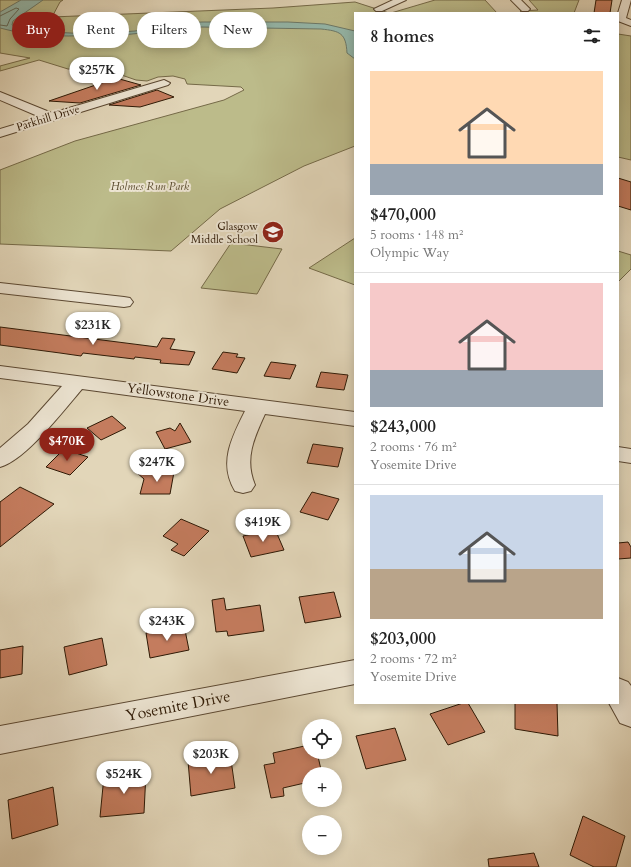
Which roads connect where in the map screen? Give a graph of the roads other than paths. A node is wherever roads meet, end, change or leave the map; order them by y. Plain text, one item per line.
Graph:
1 (400, 0) edge
2 (516, 0) edge
3 (627, 0) edge
4 (379, 9) dead end
5 (525, 9) dead end
6 (631, 23) edge
7 (164, 83) dead end
8 (0, 96) edge
9 (51, 117) junction
10 (0, 133) edge
11 (0, 288) edge
12 (124, 302) dead end
13 (0, 372) edge
14 (77, 382) junction
15 (258, 406) junction
16 (354, 419) edge
17 (619, 454) edge
18 (631, 456) edge
19 (0, 460) edge
20 (243, 485) dead end
21 (354, 672) edge
22 (619, 693) edge
23 (631, 714) edge
24 (0, 740) edge

1 - 4 street
2 - 5 street
3 - 6 street
7 - 9 street, Parkhill Drive
8 - 9 street
9 - 10 street, Parkhill Drive
11 - 12 street
13 - 14 street, Yellowstone Drive
14 - 15 street, Yellowstone Drive
14 - 19 street
15 - 16 street, Yellowstone Drive
15 - 20 street
17 - 18 street
21 - 24 street, Yosemite Drive
22 - 23 street

